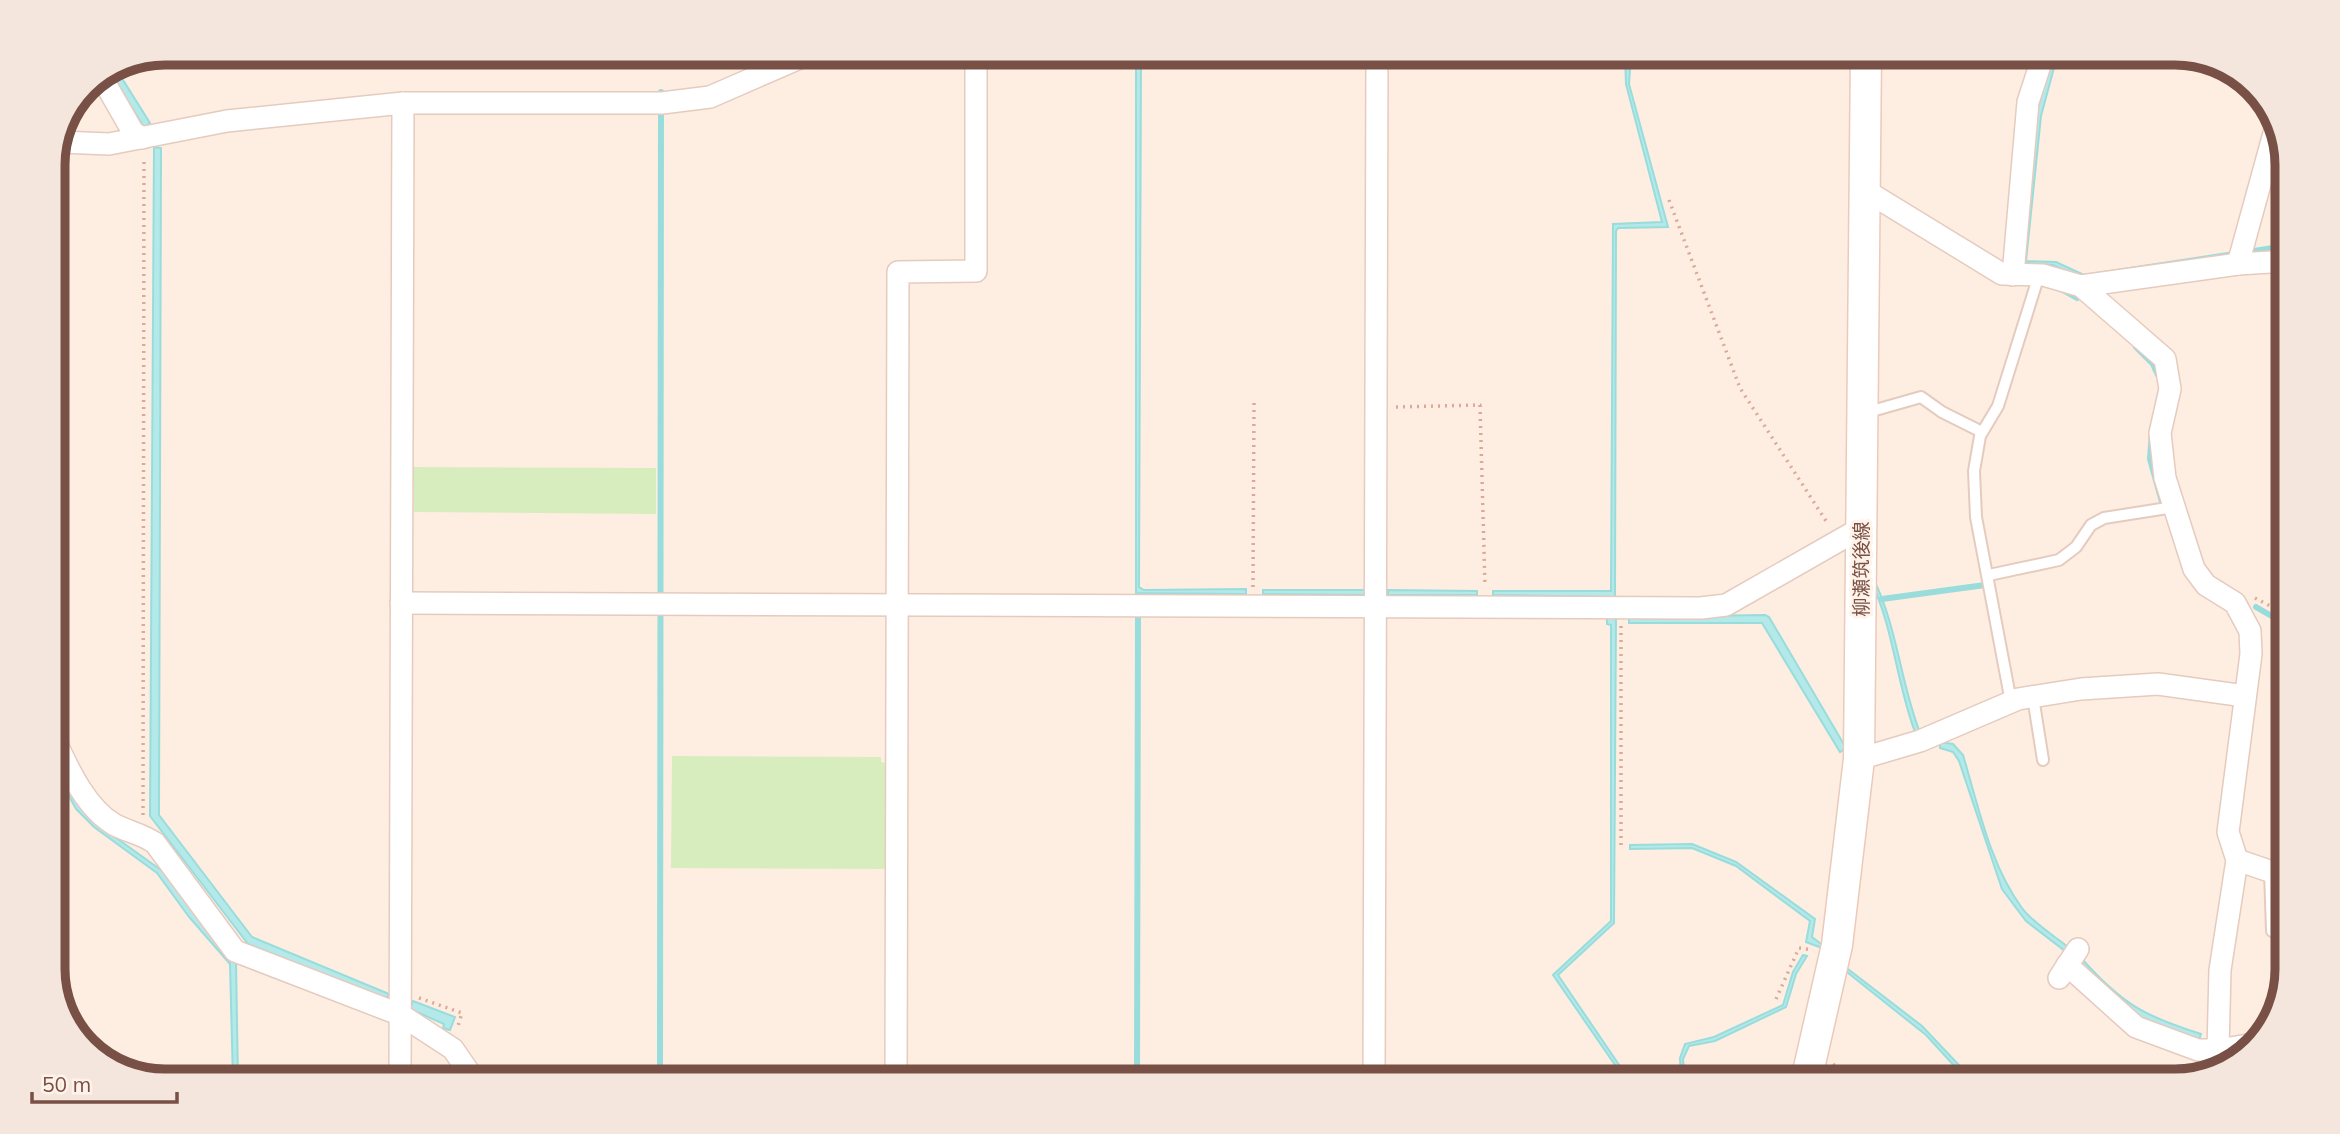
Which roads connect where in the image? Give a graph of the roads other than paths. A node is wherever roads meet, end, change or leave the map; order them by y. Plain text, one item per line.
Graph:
1 (782, 65) edge
2 (976, 65) edge
3 (1377, 65) edge
4 (1866, 65) edge
5 (2040, 65) edge
6 (106, 85) edge
7 (403, 103) junction
8 (142, 138) junction
9 (2272, 141) edge
10 (68, 142) edge
11 (1863, 189) junction
12 (2275, 262) edge
13 (2238, 264) junction
14 (2013, 275) junction
15 (2039, 275) junction
16 (2081, 286) junction
17 (1862, 414) junction
18 (1982, 432) junction
19 (2174, 507) junction
20 (1850, 534) junction
21 (1989, 576) junction
22 (401, 603) junction
23 (895, 605) junction
24 (1375, 607) junction
25 (2245, 696) junction
26 (2033, 697) junction
27 (2011, 702) junction
28 (1859, 759) junction
29 (65, 760) edge
30 (2043, 760) dead end
31 (2237, 860) junction
32 (2275, 873) edge
33 (2275, 907) edge
34 (2272, 932) dead end
35 (2068, 964) dead end
36 (401, 1015) junction
37 (2238, 1047) edge
38 (2218, 1050) junction
39 (400, 1069) edge
40 (466, 1069) edge
41 (896, 1069) edge
42 (1374, 1069) edge
43 (1809, 1069) edge

1 - 7 street
2 - 23 street
3 - 24 street
4 - 11 main road, 柳瀬筑後線
5 - 14 street
6 - 8 street
7 - 8 street
7 - 22 street
8 - 10 street
9 - 13 street
11 - 14 street
11 - 17 main road, 柳瀬筑後線
12 - 13 street
13 - 16 street
14 - 15 street
15 - 16 street
15 - 18 lane
16 - 19 street
17 - 18 lane
17 - 20 main road, 柳瀬筑後線
18 - 21 lane
19 - 21 lane
19 - 25 street
20 - 24 street
20 - 28 main road, 柳瀬筑後線
21 - 27 lane
22 - 23 street
22 - 36 street
23 - 24 street
23 - 41 street
24 - 42 street
25 - 26 street
25 - 31 street
26 - 27 street
26 - 30 lane
27 - 28 street
28 - 43 main road, 柳瀬筑後線
29 - 36 street
31 - 32 street
31 - 38 street
33 - 34 lane
35 - 38 street
36 - 39 street
36 - 40 street
37 - 38 street

